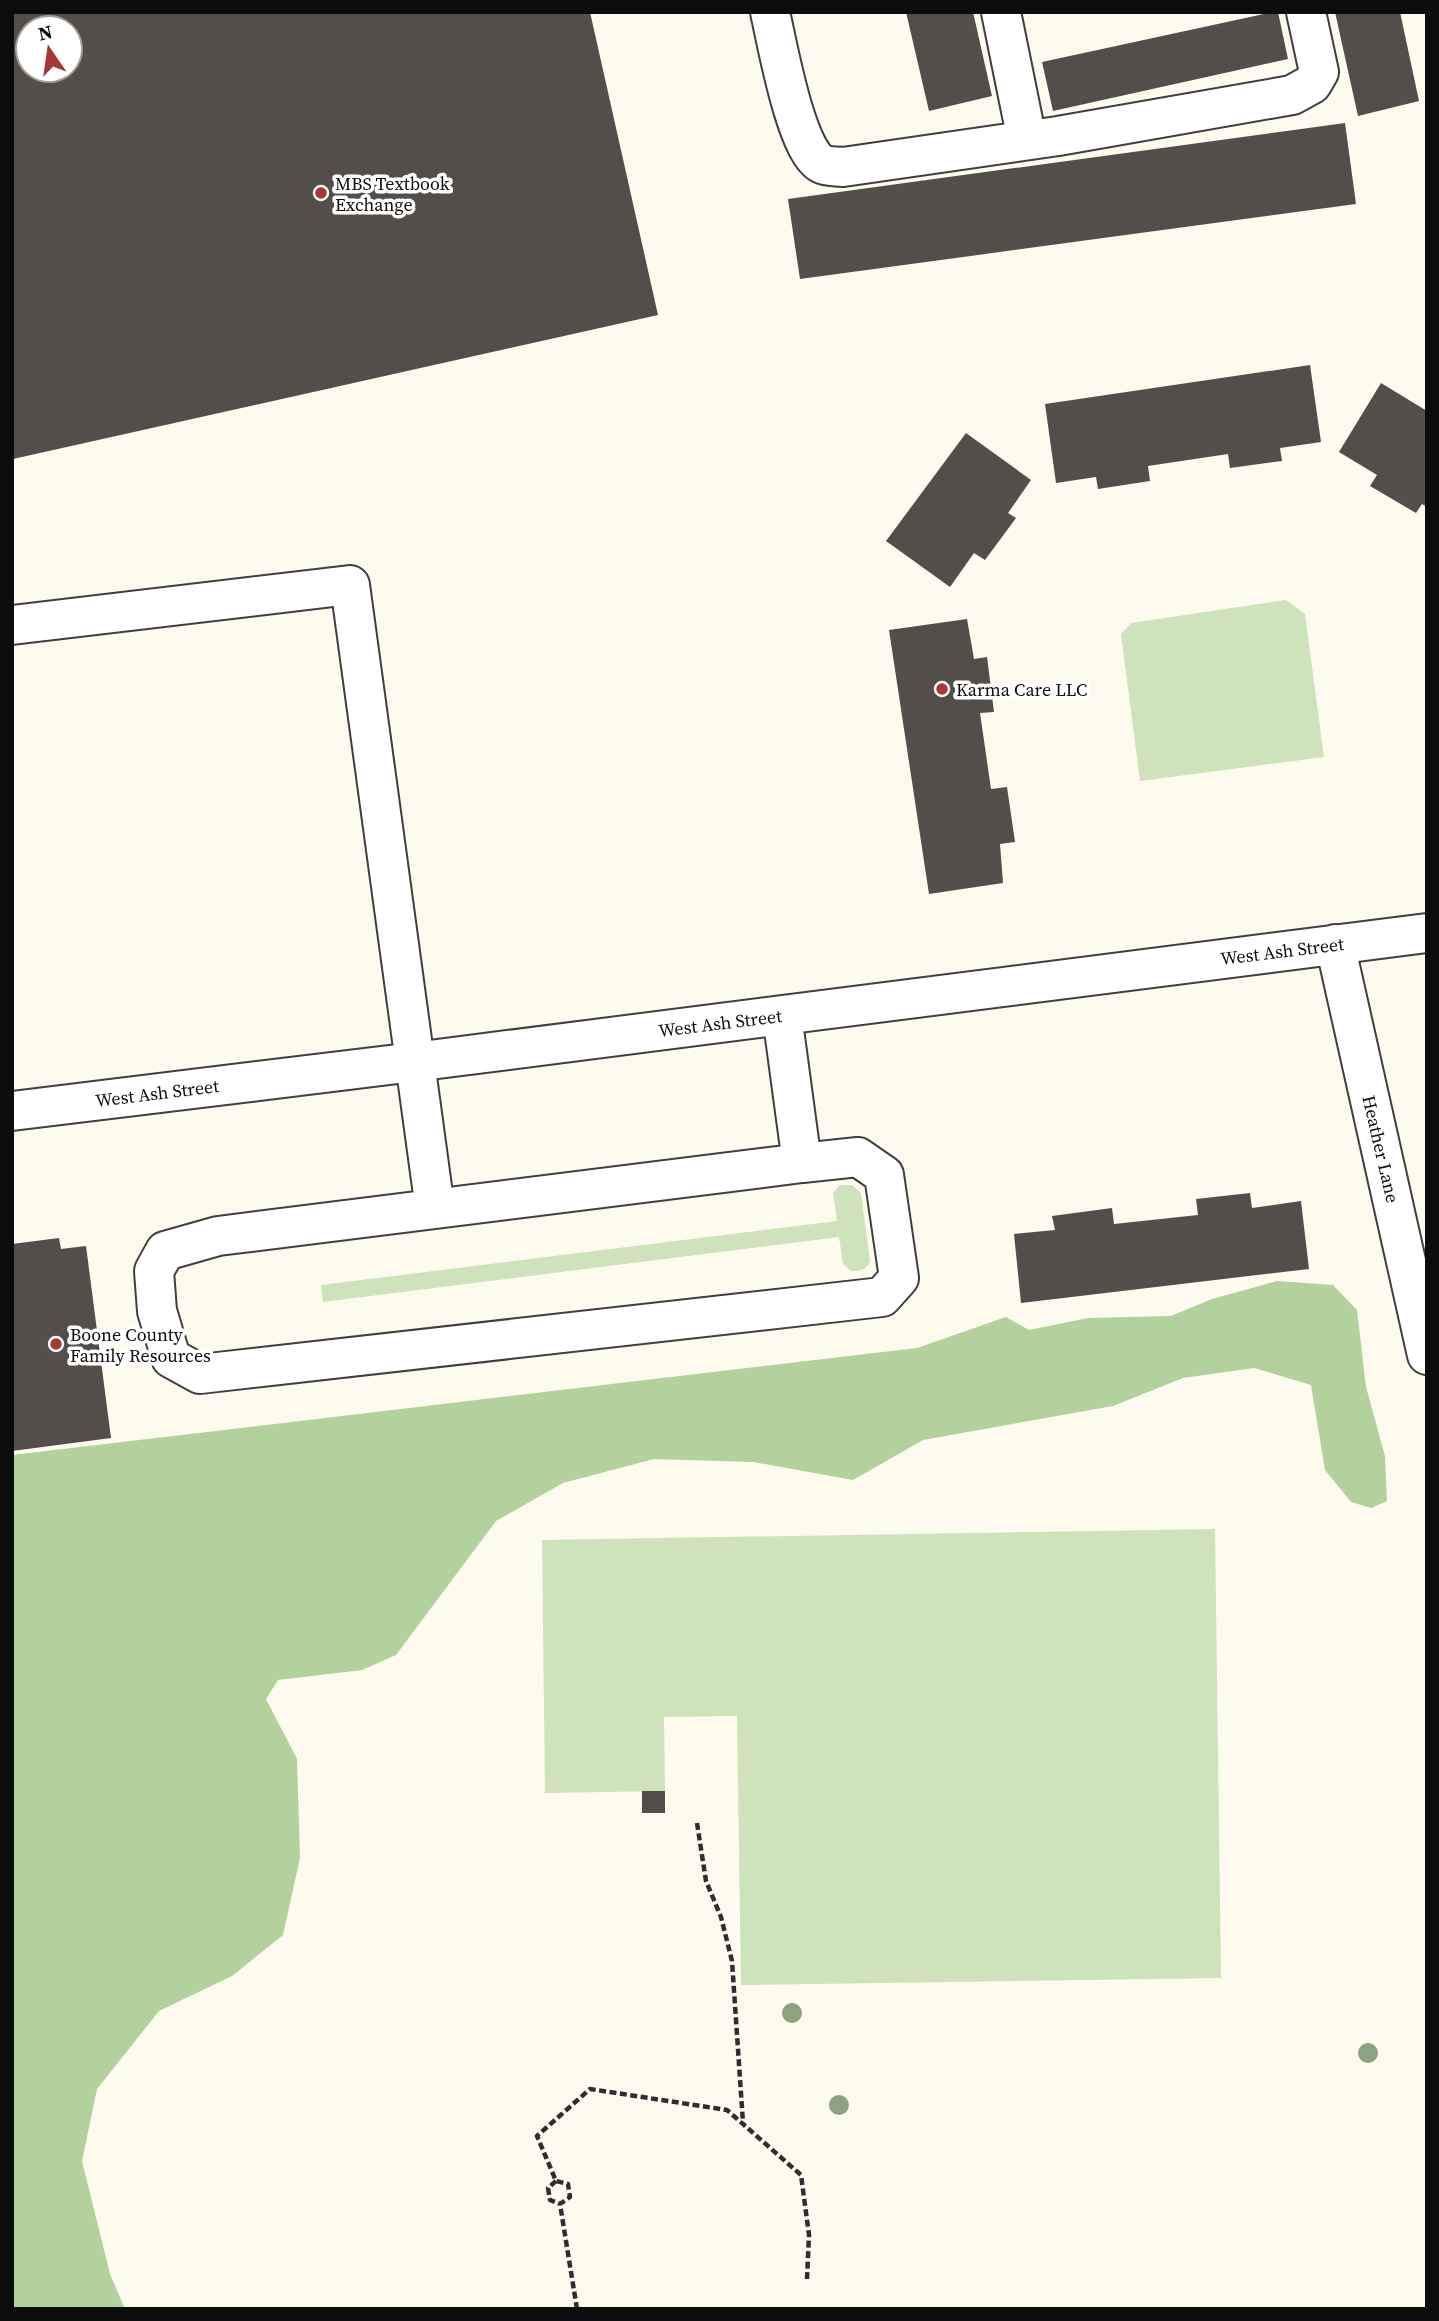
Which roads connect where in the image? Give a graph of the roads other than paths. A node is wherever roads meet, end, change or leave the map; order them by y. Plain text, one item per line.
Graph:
1 (770, 12) edge
2 (1001, 12) edge
3 (1306, 12) edge
4 (1027, 140) junction
5 (12, 625) edge
6 (1427, 933) edge
7 (1335, 944) junction
8 (782, 1015) junction
9 (414, 1062) junction
10 (12, 1111) edge
11 (802, 1163) junction
12 (435, 1209) junction
13 (1417, 1264) edge
14 (1427, 1354) edge

1 - 4 street
2 - 4 street
3 - 4 street
5 - 9 street
6 - 7 street, West Ash Street
7 - 8 street, West Ash Street
7 - 13 street, Heather Lane
8 - 9 street, West Ash Street
8 - 11 street
9 - 10 street, West Ash Street
9 - 12 street
11 - 12 street
11 - 12 street
13 - 14 street, Heather Lane

